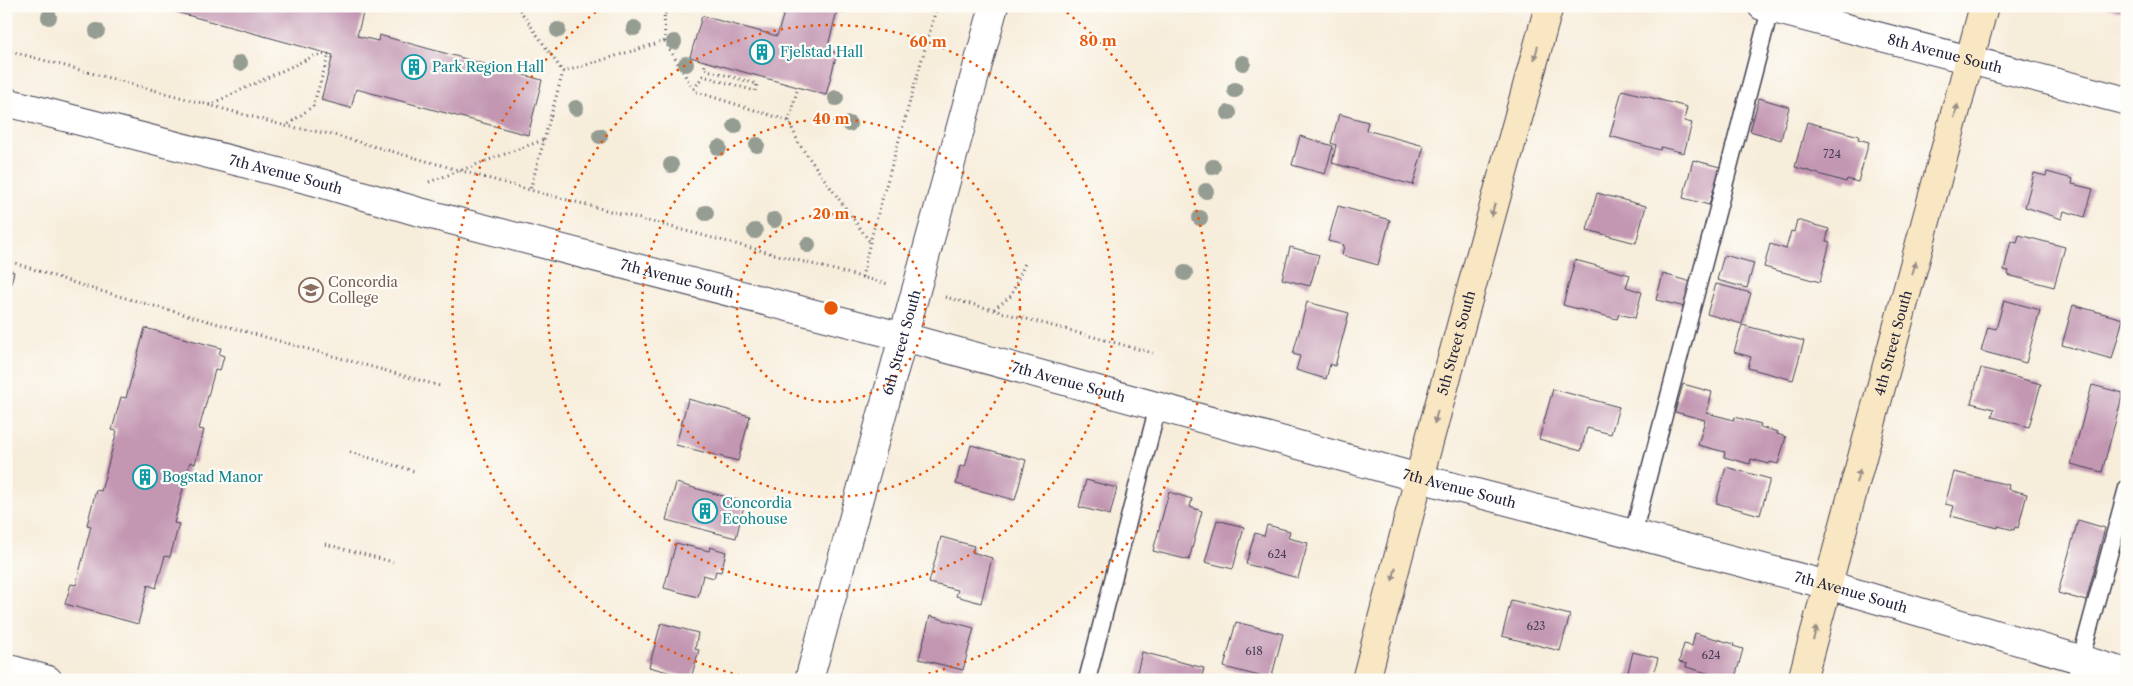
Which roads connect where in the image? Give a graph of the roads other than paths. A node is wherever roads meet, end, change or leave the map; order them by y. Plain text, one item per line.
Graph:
1 (994, 6) edge
2 (1549, 6) edge
3 (1984, 6) edge
4 (1768, 7) edge
5 (1969, 61) junction
6 (6, 102) edge
7 (2127, 102) edge
8 (904, 337) junction
9 (1158, 406) junction
10 (1419, 478) junction
11 (2127, 488) edge
12 (1633, 534) junction
13 (1828, 586) junction
14 (6, 668) edge
15 (2078, 670) edge
16 (2127, 673) edge
17 (48, 680) edge
18 (809, 680) edge
19 (1087, 680) edge
20 (1366, 680) edge
21 (1802, 680) edge

1 - 8 street, 6th Street South
2 -> 10 street, 5th Street South
3 - 5 street, 4th Street South
4 - 5 street, 8th Avenue South
4 - 12 lane
5 - 7 street, 8th Avenue South
13 -> 5 street, 4th Street South
6 - 8 street, 7th Avenue South
8 - 9 street, 7th Avenue South
8 - 18 street, 6th Street South
9 - 10 street, 7th Avenue South
9 - 19 lane
10 - 12 street, 7th Avenue South
10 -> 20 street, 5th Street South
11 - 15 lane
12 - 13 street, 7th Avenue South
13 - 15 street, 7th Avenue South
21 -> 13 street, 4th Street South
14 - 17 street
15 - 16 street, 7th Avenue South

